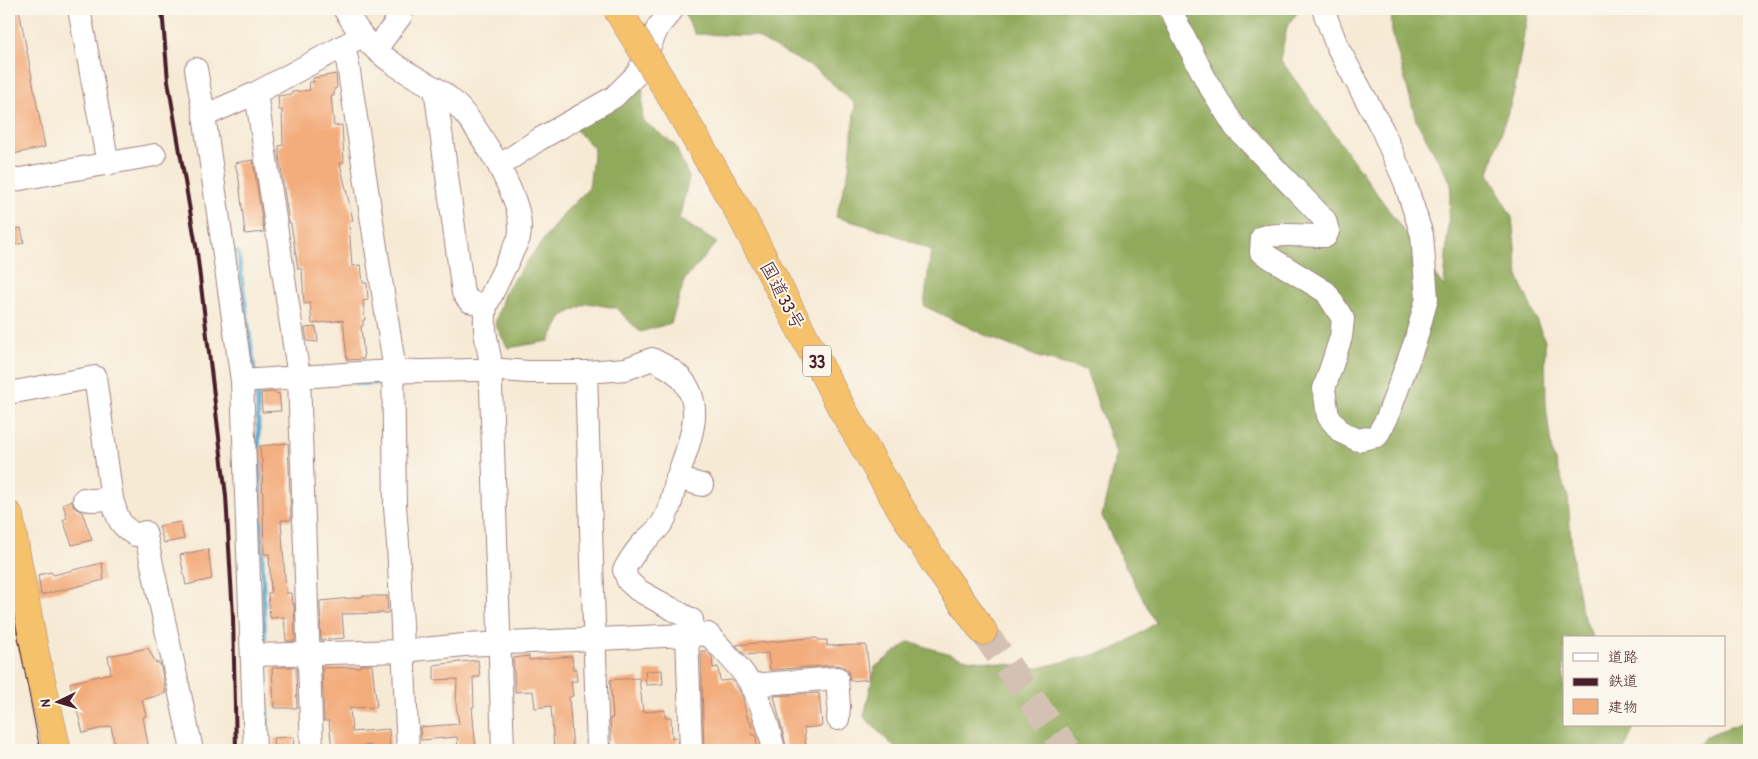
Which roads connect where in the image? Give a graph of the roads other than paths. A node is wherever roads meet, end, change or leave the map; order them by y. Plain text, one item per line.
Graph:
1 (79, 9) edge
2 (344, 9) edge
3 (404, 9) edge
4 (616, 9) edge
5 (673, 9) edge
6 (1170, 9) edge
7 (1323, 9) edge
8 (360, 44) junction
9 (196, 70) dead end
10 (435, 88) junction
11 (256, 93) junction
12 (204, 115) junction
13 (155, 155) dead end
14 (108, 164) junction
15 (499, 166) junction
16 (9, 181) edge
17 (486, 306) junction
18 (490, 370) junction
19 (586, 372) junction
20 (393, 373) junction
21 (299, 377) junction
22 (251, 380) junction
23 (9, 393) edge
24 (677, 478) junction
25 (702, 485) dead end
26 (84, 499) dead end
27 (112, 499) junction
28 (9, 516) edge
29 (983, 630) tunnel mouth
30 (690, 633) junction
31 (594, 640) junction
32 (499, 644) junction
33 (403, 650) junction
34 (309, 652) junction
35 (261, 655) junction
36 (751, 685) junction
37 (838, 719) dead end
38 (57, 750) edge
39 (192, 750) edge
40 (255, 750) edge
41 (312, 750) edge
42 (408, 750) edge
43 (503, 750) edge
44 (598, 750) edge
45 (691, 750) edge
46 (774, 750) edge

1 - 14 street
2 - 8 street
3 - 8 street
4 - 29 highway, 国道33号 / 33, bridge
5 - 15 street
6 - 7 street
8 - 10 street
8 - 11 street
8 - 20 street
9 - 12 street
10 - 15 street
10 - 17 street
11 - 12 street
11 - 21 street
12 - 22 street
13 - 14 street
14 - 16 street
15 - 17 street
17 - 18 street
18 - 19 street
18 - 20 street
18 - 32 street
19 - 24 street
19 - 31 street
20 - 21 street
20 - 33 street
21 - 22 street
21 - 34 street
22 - 35 street
23 - 27 street
24 - 25 street
24 - 30 street
26 - 27 street
27 - 39 street
28 - 38 highway
30 - 31 street
30 - 36 street
30 - 45 street
31 - 32 street
31 - 44 street
32 - 33 street
32 - 43 street
33 - 34 street
33 - 42 street
34 - 35 street
34 - 41 street
35 - 40 street
36 - 37 street
36 - 46 street

